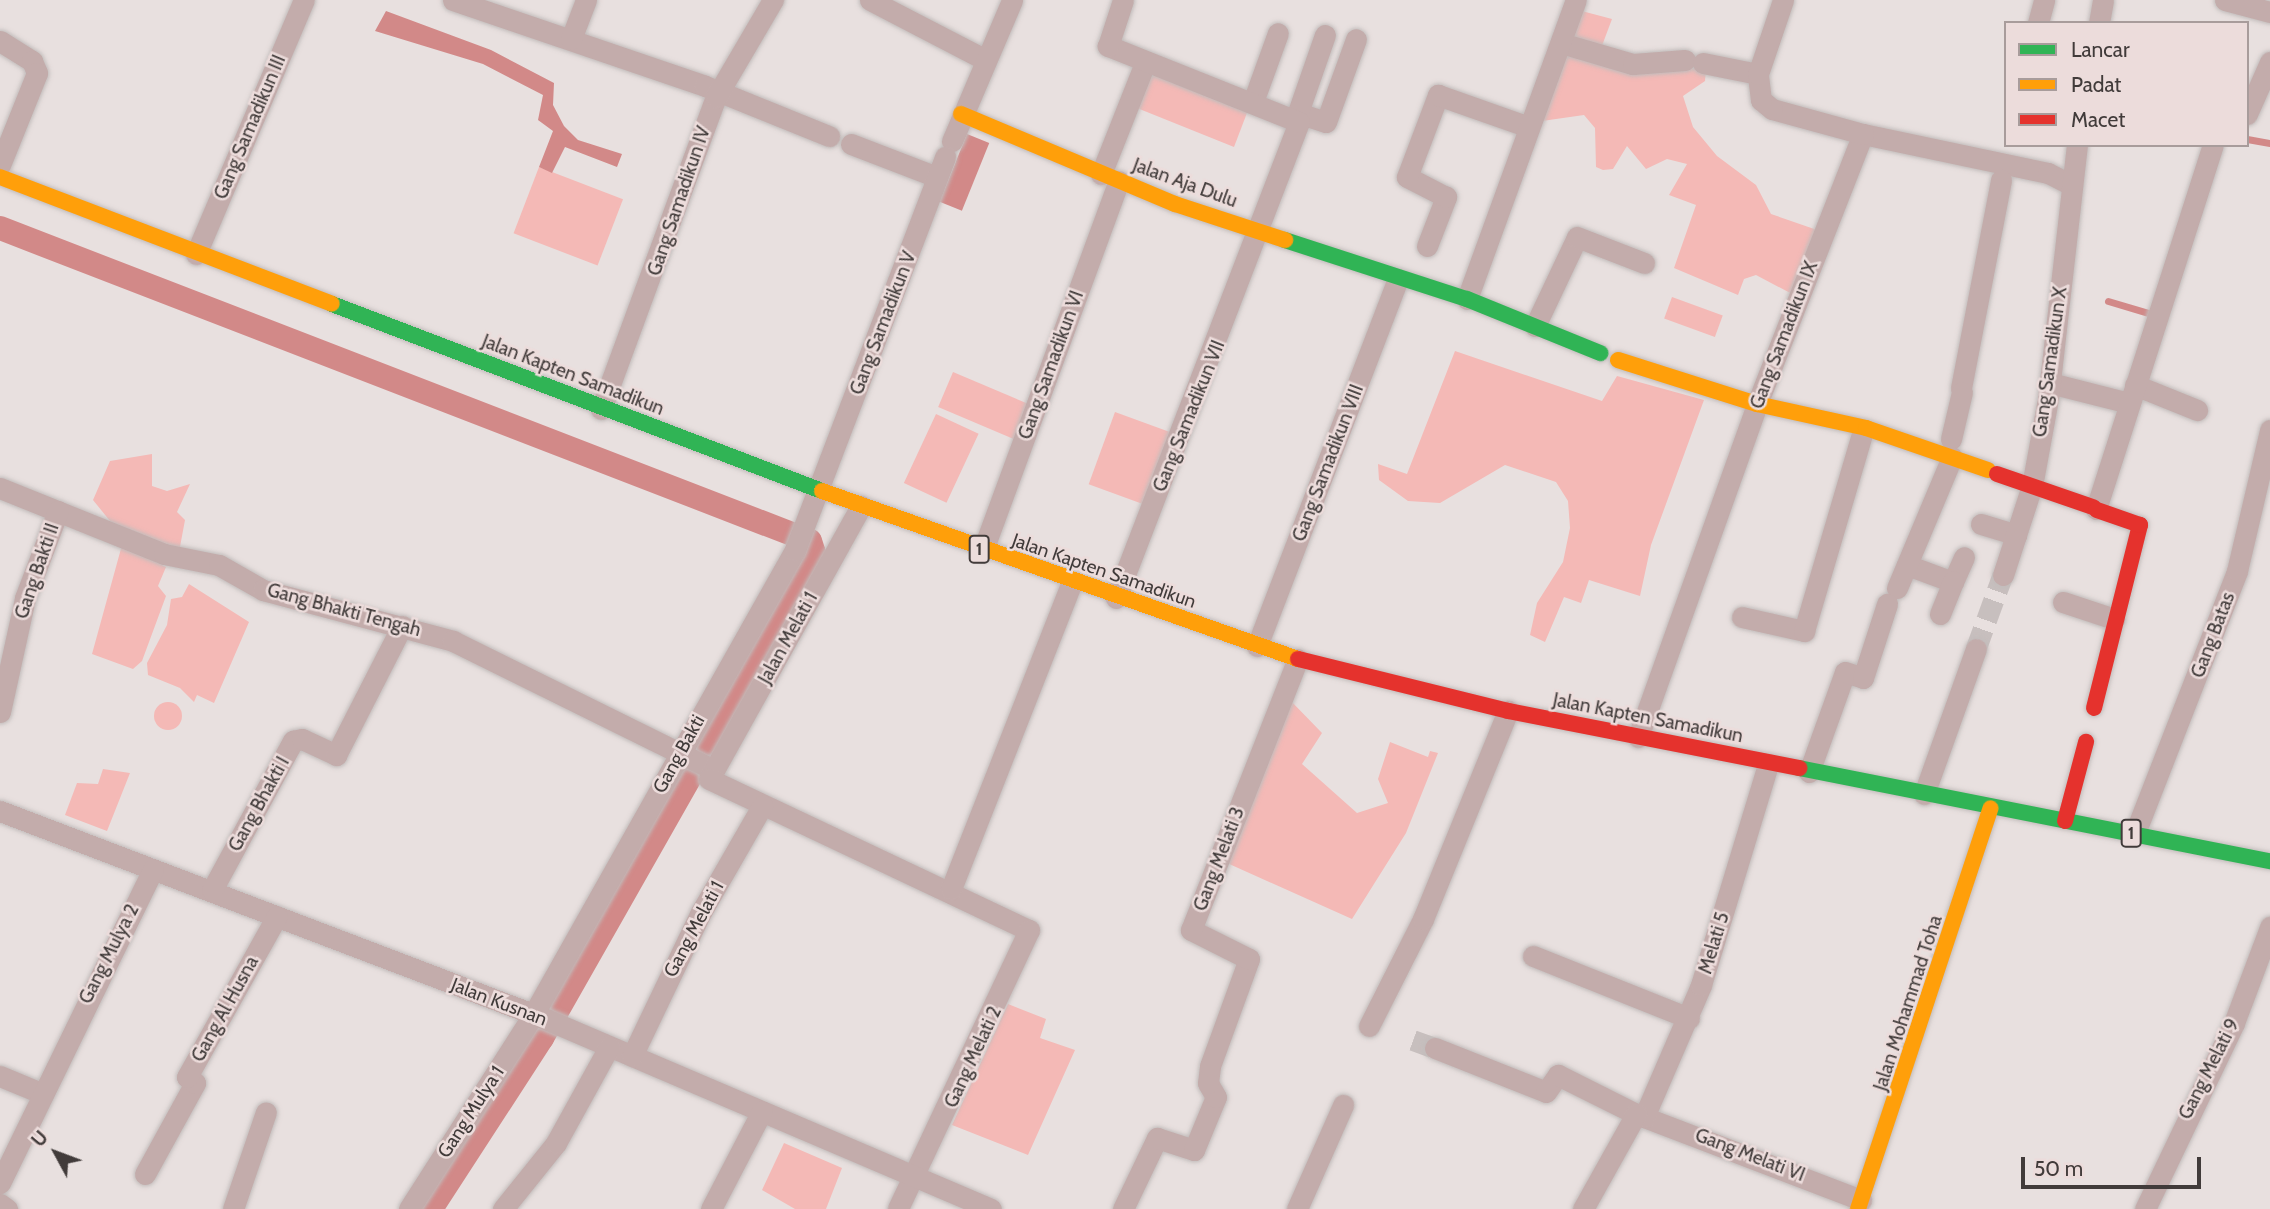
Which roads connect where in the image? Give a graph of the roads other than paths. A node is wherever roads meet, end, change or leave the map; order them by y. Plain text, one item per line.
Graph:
1 (304, 0) edge
2 (453, 0) edge
3 (586, 0) edge
4 (774, 0) edge
5 (870, 0) edge
6 (1012, 0) edge
7 (1123, 0) edge
8 (1576, 0) edge
9 (1783, 0) edge
10 (2044, 0) edge
11 (2103, 0) edge
12 (2225, 0) edge
13 (2270, 12) edge
14 (2039, 21) edge
15 (2099, 21) edge
16 (1278, 33) dead end
17 (1325, 35) dead end
18 (571, 39) junction
19 (1356, 39) dead end
20 (0, 41) edge
21 (1561, 43) junction
22 (984, 59) junction
23 (1145, 63) junction
24 (2269, 65) edge
25 (1758, 74) junction
26 (719, 93) junction
27 (1253, 102) junction
28 (2249, 110) edge
29 (961, 114) junction
30 (1297, 117) junction
31 (1529, 127) junction
32 (1863, 134) junction
33 (829, 136) dead end
34 (851, 144) dead end
35 (2077, 147) edge
36 (2212, 147) edge
37 (2006, 164) edge
38 (0, 165) edge
39 (0, 177) edge
40 (937, 177) junction
41 (1110, 177) junction
42 (2072, 185) junction
43 (1262, 233) junction
44 (1427, 246) dead end
45 (196, 254) junction
46 (1644, 263) dead end
47 (1398, 279) junction
48 (1467, 299) junction
49 (1535, 326) junction
50 (1600, 353) dead end
51 (1618, 360) dead end
52 (2050, 383) junction
53 (2132, 394) junction
54 (1757, 404) junction
55 (601, 409) junction
56 (2197, 410) dead end
57 (2270, 430) edge
58 (1863, 431) junction
59 (1949, 451) junction
60 (2032, 486) junction
61 (0, 488) edge
62 (819, 489) junction
63 (861, 506) junction
64 (2095, 509) junction
65 (58, 511) junction
66 (1981, 524) dead end
67 (2016, 535) junction
68 (984, 550) junction
69 (1964, 557) dead end
70 (1908, 565) junction
71 (2003, 575) tunnel mouth
72 (1072, 582) junction
73 (1953, 582) junction
74 (1116, 598) junction
75 (2063, 602) dead end
76 (1940, 614) dead end
77 (1742, 617) dead end
78 (2114, 619) junction
79 (402, 626) junction
80 (1256, 646) junction
81 (1976, 649) tunnel mouth
82 (1298, 659) junction
83 (2094, 708) dead end
84 (1508, 711) junction
85 (0, 712) edge
86 (1638, 737) junction
87 (2086, 742) dead end
88 (684, 754) junction
89 (1768, 764) junction
90 (711, 768) junction
91 (1809, 772) junction
92 (1924, 794) junction
93 (762, 806) junction
94 (1991, 808) junction
95 (0, 811) edge
96 (2065, 821) junction
97 (2135, 833) junction
98 (2270, 862) edge
99 (153, 869) junction
100 (951, 889) junction
101 (212, 890) junction
102 (277, 916) junction
103 (2270, 927) edge
104 (1534, 956) dead end
105 (537, 1016) junction
106 (1689, 1018) junction
107 (1369, 1026) dead end
108 (609, 1047) junction
109 (1435, 1048) tunnel mouth
110 (632, 1056) junction
111 (0, 1076) edge
112 (41, 1093) junction
113 (1343, 1105) dead end
114 (265, 1111) dead end
115 (762, 1111) junction
116 (1640, 1116) junction
117 (145, 1174) dead end
118 (915, 1179) junction
119 (0, 1183) edge
120 (0, 1204) edge
121 (1860, 1205) edge
122 (8, 1209) edge
123 (233, 1209) edge
124 (410, 1209) edge
125 (503, 1209) edge
126 (711, 1209) edge
127 (898, 1209) edge
128 (991, 1209) edge
129 (1123, 1209) edge
130 (1297, 1209) edge
131 (1583, 1209) edge
132 (2145, 1209) edge

1 - 45 street, Gang Samadikun III
2 - 18 street
3 - 18 street
4 - 26 street, Gang Samadikun IV
5 - 22 street
6 - 22 street, Gang Samadikun V
7 - 23 street
8 - 21 street
9 - 25 street
10 - 14 street
11 - 15 street
12 - 13 street
16 - 27 street
17 - 30 street, Gang Samadikun VII
18 - 26 street
19 - 30 street
20 - 38 street
21 - 25 street
21 - 31 street
22 - 29 street, Gang Samadikun V
23 - 27 street
23 - 41 street, Gang Samadikun VI
24 - 28 street
25 - 32 street
26 - 33 street
26 - 55 street, Gang Samadikun IV
27 - 30 street
29 - 40 street, Gang Samadikun V
29 - 41 main road, Jalan Aja Dulu
30 - 43 street, Gang Samadikun VII
31 - 44 street
31 - 48 street
32 - 37 street
32 - 54 street, Gang Samadikun IX
34 - 40 street
35 - 42 street, Gang Samadikun X
36 - 53 street
37 - 42 street
37 - 59 street
39 - 45 main road, Jalan Kapten Samadikun / 1
40 - 62 street, Gang Samadikun V
41 - 43 main road, Jalan Aja Dulu
41 - 68 street, Gang Samadikun VI
42 - 52 street, Gang Samadikun X
43 - 47 main road, Jalan Aja Dulu
43 - 74 street, Gang Samadikun VII
45 - 55 main road, Jalan Kapten Samadikun / 1
46 - 49 street
47 - 48 main road, Jalan Aja Dulu
47 - 80 street, Gang Samadikun VIII
48 - 49 main road, Jalan Aja Dulu
49 - 50 main road, Jalan Aja Dulu
51 - 54 main road
52 - 53 street
52 - 60 street, Gang Samadikun X
53 - 56 street
53 - 64 street
54 - 58 main road
54 - 86 street, Gang Samadikun IX
55 - 62 main road, Jalan Kapten Samadikun / 1
57 - 97 street, Gang Batas
58 - 59 main road
58 - 77 street
59 - 60 main road
59 - 70 street
60 - 64 main road
60 - 67 street, Gang Samadikun X
61 - 65 street, Gang Bhakti Tengah
62 - 63 main road, Jalan Kapten Samadikun / 1
62 - 88 street, Gang Bakti
63 - 68 main road, Jalan Kapten Samadikun / 1
63 - 90 street, Jalan Melati 1
64 - 78 main road
65 - 79 street, Gang Bhakti Tengah
65 - 85 street, Gang Bakti II
66 - 67 street
67 - 71 street, Gang Samadikun X
68 - 72 main road, Jalan Kapten Samadikun / 1
69 - 73 street
70 - 73 street
70 - 91 street
72 - 74 main road, Jalan Kapten Samadikun / 1
72 - 100 street
73 - 76 street
74 - 80 main road, Jalan Kapten Samadikun / 1
75 - 78 street
78 - 83 main road
79 - 88 street, Gang Bhakti Tengah
79 - 101 street, Gang Bhakti I
80 - 82 main road, Jalan Kapten Samadikun / 1
81 - 92 street
82 - 84 main road, Jalan Kapten Samadikun / 1
82 - 129 street, Gang Melati 3
84 - 86 main road, Jalan Kapten Samadikun / 1
84 - 107 street
86 - 89 main road, Jalan Kapten Samadikun / 1
87 - 96 main road
88 - 90 street, Gang Bhakti Tengah
88 - 105 street, Gang Bakti
89 - 91 main road, Jalan Kapten Samadikun / 1
89 - 106 street, Melati 5
90 - 93 street
91 - 92 main road, Jalan Kapten Samadikun / 1
92 - 94 main road, Jalan Kapten Samadikun / 1
93 - 100 street
93 - 110 street, Gang Melati 1
94 - 96 main road, 1
94 - 121 main road, Jalan Mohammad Toha
95 - 99 street, Jalan Kusnan
96 - 97 main road, 1
97 - 98 main road, 1
99 - 101 street, Jalan Kusnan
99 - 112 street, Gang Mulya 2
100 - 118 street, Gang Melati 2
101 - 102 street, Jalan Kusnan
102 - 105 street, Jalan Kusnan
102 - 117 street, Gang Al Husna
103 - 132 street, Gang Melati 9
104 - 106 street
105 - 108 street, Jalan Kusnan
105 - 124 street, Gang Mulya 1
106 - 116 street, Melati 5
108 - 110 street, Jalan Kusnan
108 - 125 street
109 - 116 street, Gang Melati VI
110 - 115 street, Jalan Kusnan
111 - 112 street
112 - 119 street, Gang Mulya 2
113 - 130 street
114 - 123 street
115 - 118 street, Jalan Kusnan
115 - 126 street
116 - 121 street, Gang Melati VI
116 - 131 street, Melati 5
118 - 127 street, Gang Melati 2
118 - 128 street, Jalan Kusnan
120 - 122 street

